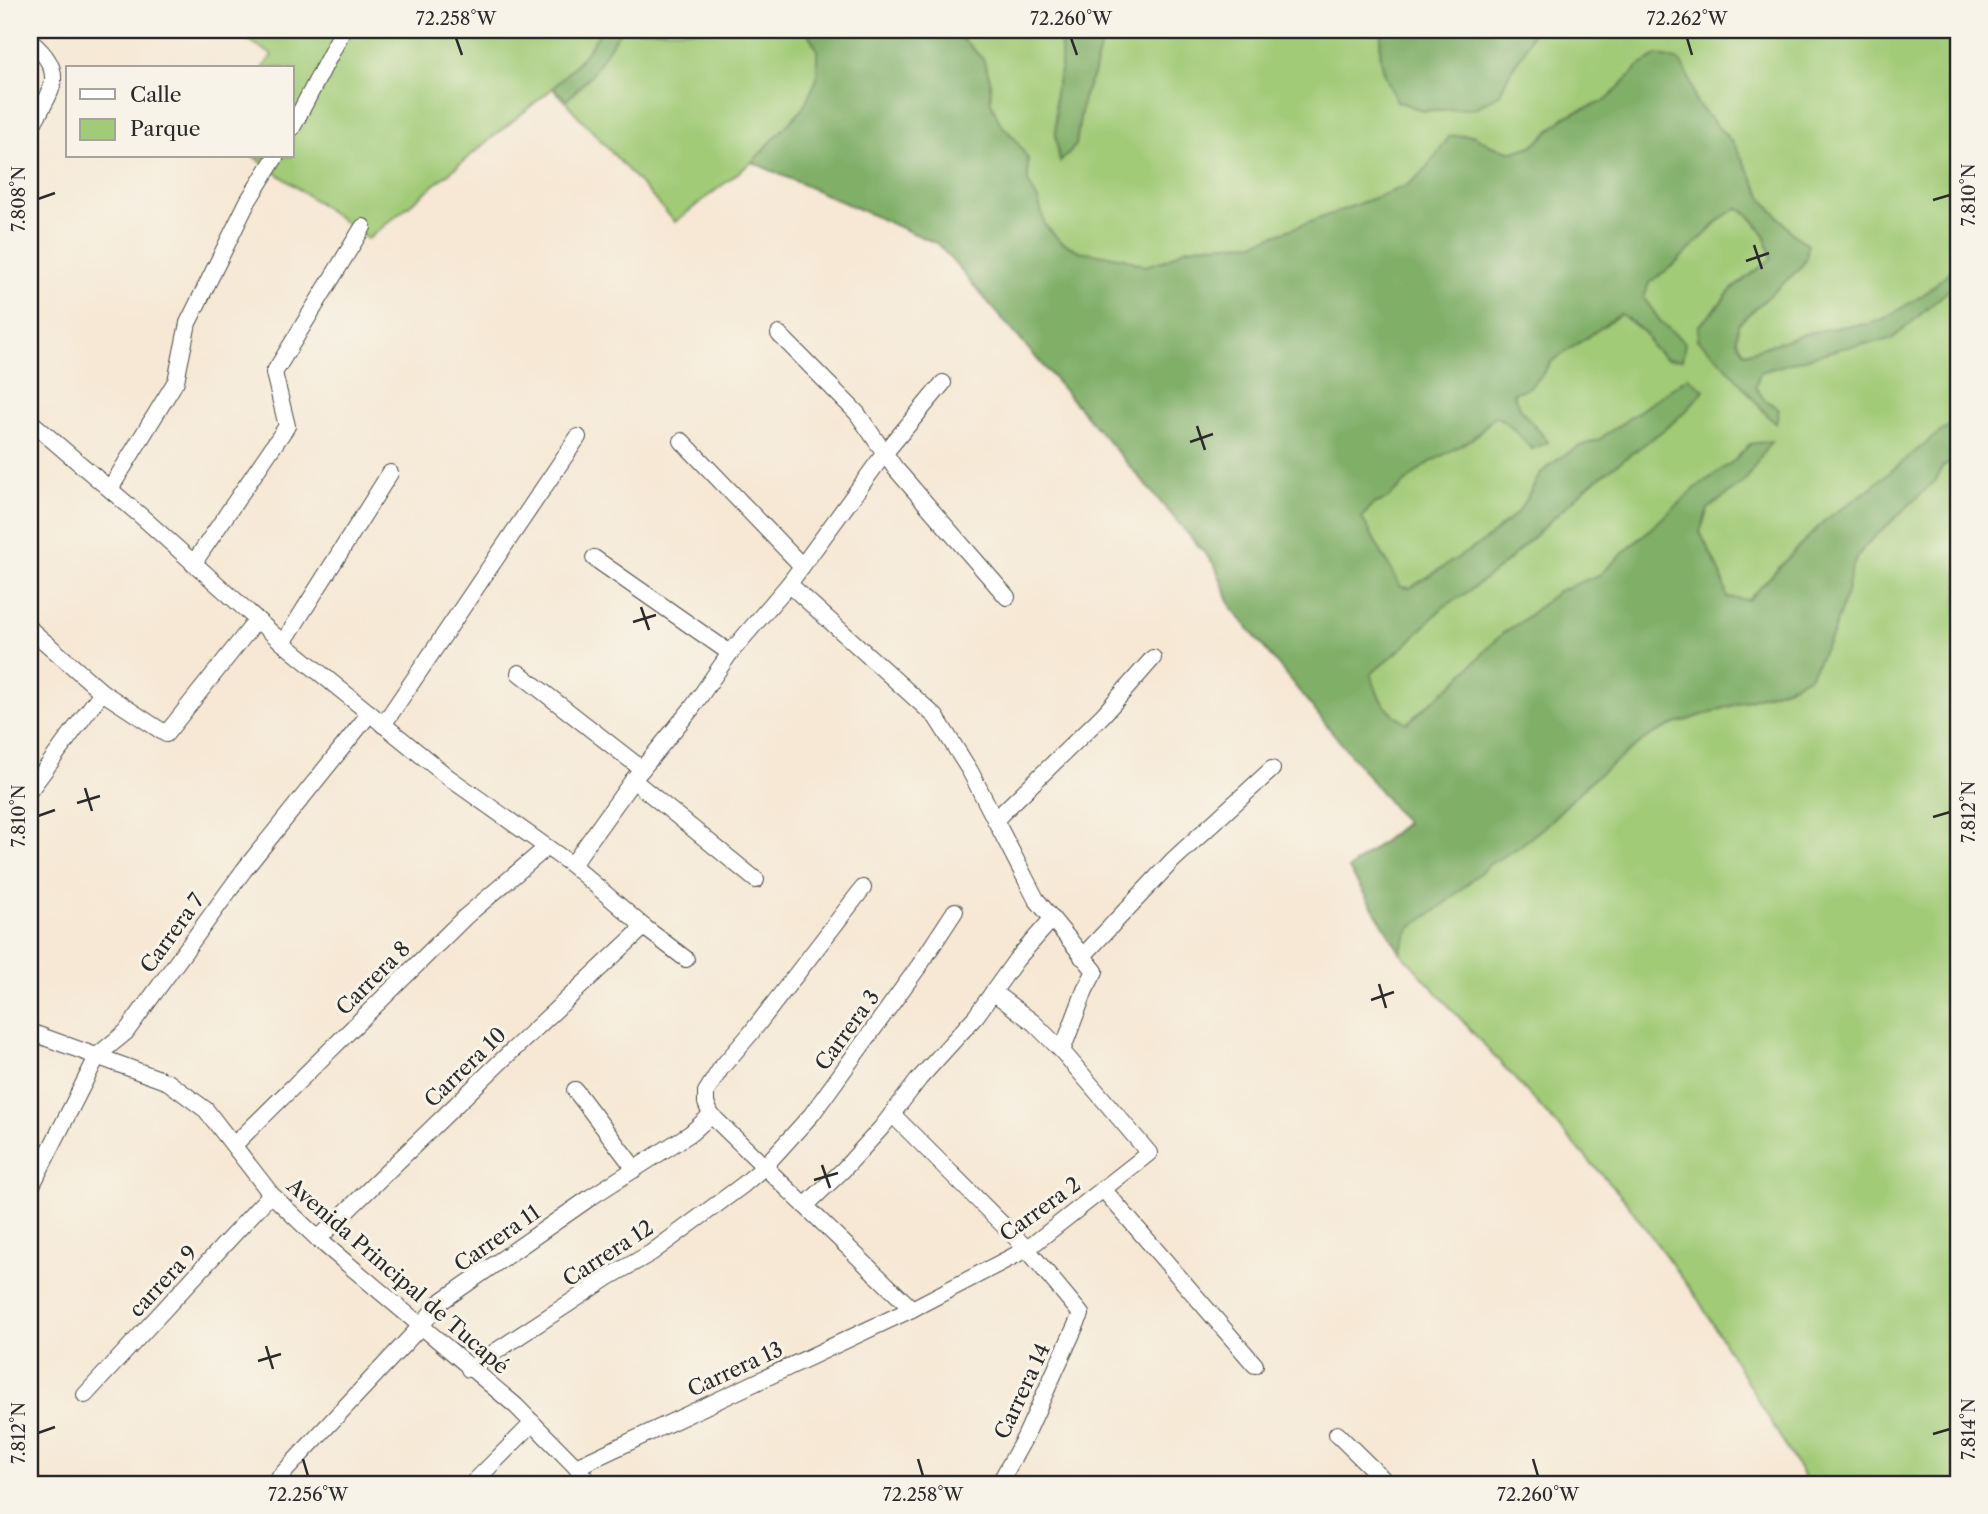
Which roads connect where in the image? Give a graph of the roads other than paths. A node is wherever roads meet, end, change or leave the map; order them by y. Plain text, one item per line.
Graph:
1 (343, 30) edge
2 (30, 41) edge
3 (294, 124) edge
4 (30, 129) edge
5 (275, 158) edge
6 (363, 227) dead end
7 (779, 334) dead end
8 (943, 383) dead end
9 (30, 421) edge
10 (578, 437) dead end
11 (682, 441) dead end
12 (884, 454) junction
13 (390, 472) dead end
14 (110, 489) junction
15 (594, 558) dead end
16 (194, 564) junction
17 (802, 566) junction
18 (789, 584) junction
19 (1007, 597) dead end
20 (256, 621) junction
21 (30, 629) edge
22 (283, 643) junction
23 (730, 653) junction
24 (1153, 658) dead end
25 (519, 673) dead end
26 (102, 692) junction
27 (370, 713) junction
28 (383, 725) junction
29 (1272, 769) dead end
30 (637, 774) junction
31 (30, 790) edge
32 (995, 820) junction
33 (545, 848) junction
34 (572, 865) junction
35 (756, 880) dead end
36 (863, 888) dead end
37 (955, 911) dead end
38 (1052, 919) junction
39 (644, 928) junction
40 (1082, 957) junction
41 (686, 959) dead end
42 (993, 992) junction
43 (30, 1032) edge
44 (1062, 1051) junction
45 (98, 1055) junction
46 (575, 1090) dead end
47 (892, 1114) junction
48 (711, 1115) junction
49 (235, 1144) junction
50 (764, 1167) junction
51 (635, 1169) junction
52 (30, 1189) edge
53 (1103, 1189) junction
54 (271, 1194) junction
55 (805, 1206) junction
56 (318, 1239) junction
57 (1027, 1249) junction
58 (912, 1309) junction
59 (421, 1326) junction
60 (1255, 1365) dead end
61 (469, 1369) junction
62 (85, 1395) dead end
63 (533, 1423) junction
64 (1337, 1434) dead end
65 (576, 1467) junction
66 (273, 1484) edge
67 (472, 1484) edge
68 (590, 1484) edge
69 (999, 1484) edge
70 (1388, 1484) edge

1 - 3 street
2 - 4 street
5 - 14 street
6 - 16 street
7 - 12 street
8 - 12 street
9 - 14 street
10 - 28 street
11 - 17 street
12 - 17 street
12 - 19 street
13 - 22 street
14 - 16 street
15 - 23 street
16 - 20 street
17 - 18 street
18 - 23 street
18 - 32 street
20 - 22 street
20 - 26 street
21 - 26 street
22 - 27 street
23 - 30 street
24 - 32 street
25 - 30 street
26 - 31 street
27 - 28 street
27 - 45 street, Carrera 7
28 - 33 street
29 - 40 street
30 - 34 street
30 - 35 street
32 - 38 street
33 - 34 street
33 - 49 street, Carrera 8
34 - 39 street
36 - 48 street
37 - 50 street, Carrera 3
38 - 40 street
38 - 42 street
39 - 41 street
39 - 56 street, Carrera 10
40 - 44 street
42 - 44 street
42 - 47 street
43 - 45 street, Avenida Principal de Tucapé
44 - 53 street, Carrera 2
45 - 49 street, Avenida Principal de Tucapé
45 - 52 street, Carrera 7
46 - 51 street
47 - 55 street
47 - 57 street
48 - 50 street
48 - 51 street, Carrera 11
49 - 54 street, Avenida Principal de Tucapé
50 - 55 street
50 - 61 street, Carrera 12
51 - 59 street, Carrera 11
53 - 57 street, Carrera 2
53 - 60 street
54 - 56 street, Avenida Principal de Tucapé
54 - 62 street, carrera 9
55 - 58 street
56 - 59 street, Avenida Principal de Tucapé
57 - 58 street, Carrera 2
57 - 69 street, Carrera 14
58 - 65 street, Carrera 13
59 - 61 street, Avenida Principal de Tucapé
59 - 66 street, Carrera 11
61 - 63 street, Avenida Principal de Tucapé
63 - 65 street, Avenida Principal de Tucapé
63 - 67 street
64 - 70 street
65 - 68 street, Avenida Principal de Tucapé

